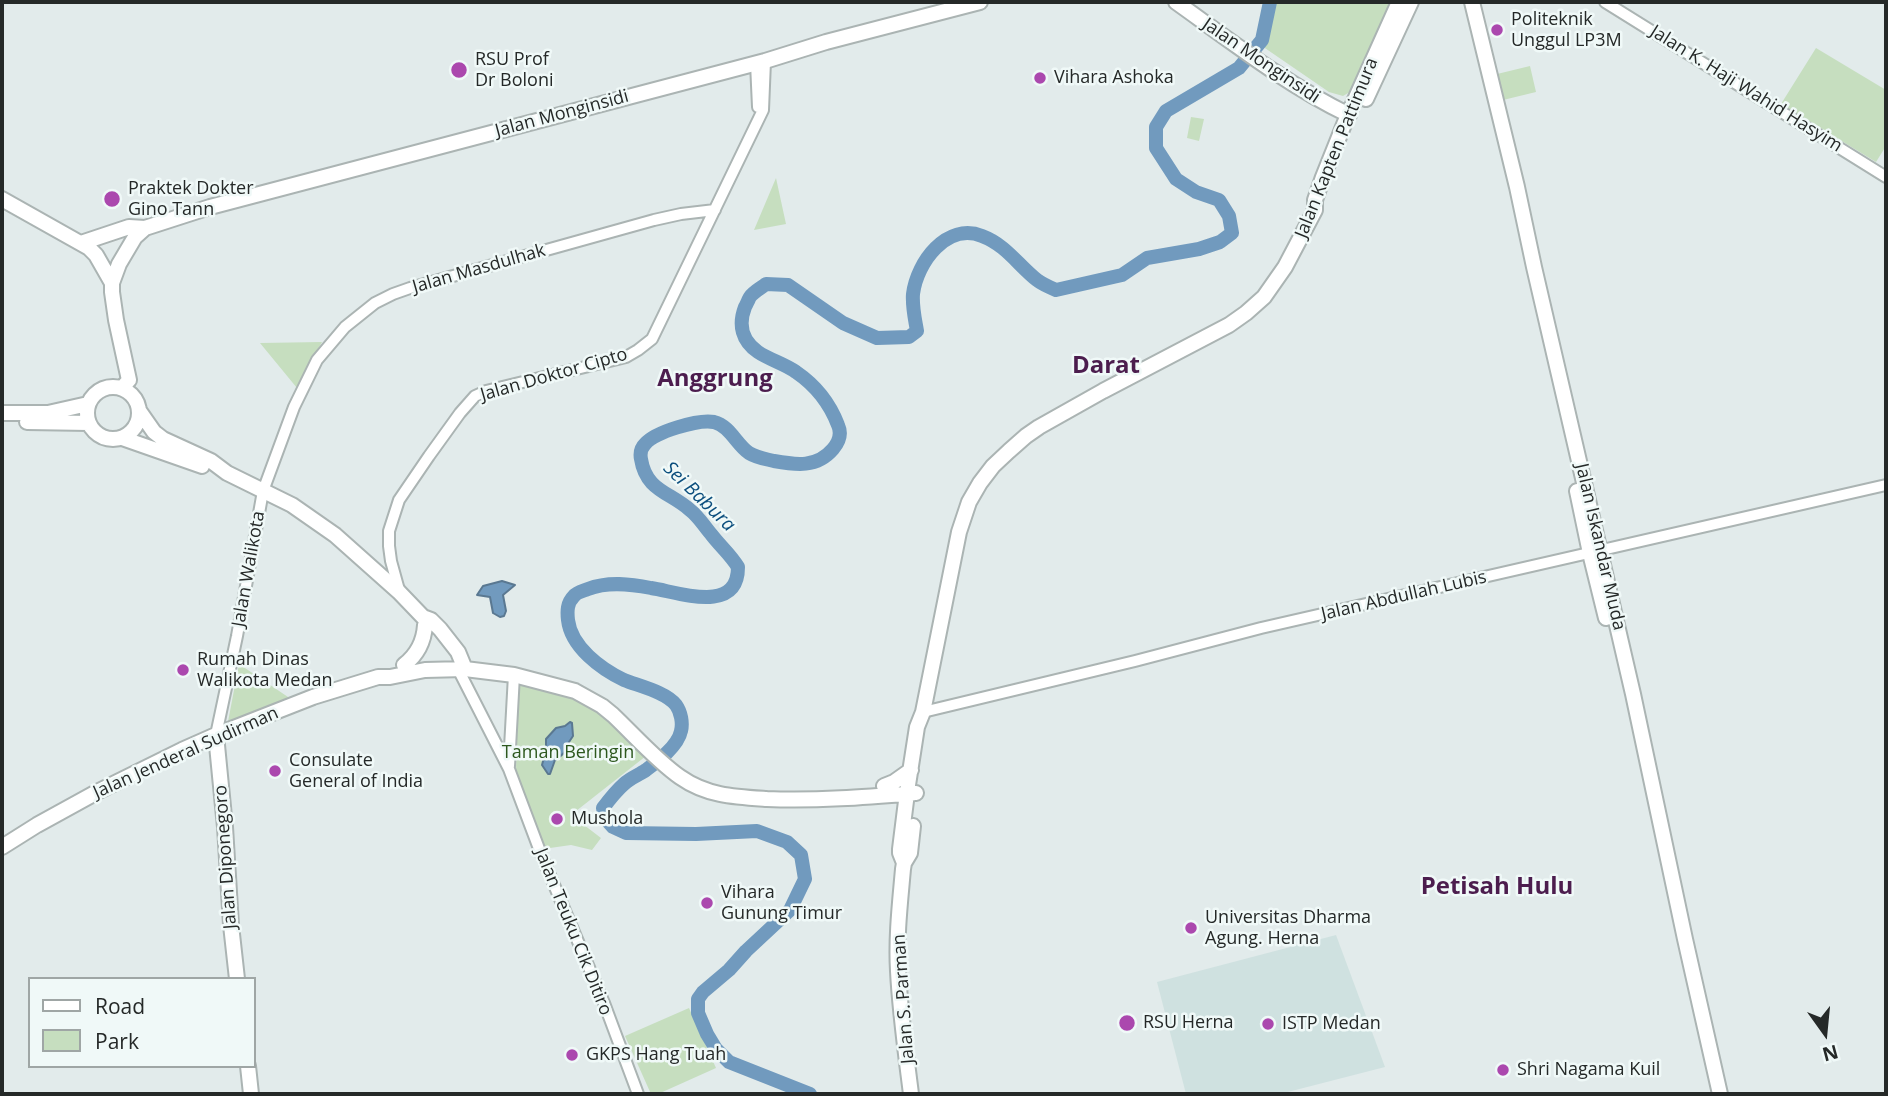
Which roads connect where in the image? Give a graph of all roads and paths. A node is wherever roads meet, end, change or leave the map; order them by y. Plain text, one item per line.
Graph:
1 (980, 2) edge
2 (1177, 2) edge
3 (1399, 2) edge
4 (1411, 2) edge
5 (1465, 2) edge
6 (1472, 2) edge
7 (1605, 2) edge
8 (761, 62) junction
9 (1349, 115) junction
10 (1506, 159) junction
11 (1886, 177) edge
12 (2, 199) edge
13 (1319, 206) junction
14 (715, 210) junction
15 (145, 228) junction
16 (80, 243) junction
17 (112, 283) junction
18 (122, 388) junction
19 (88, 404) junction
20 (294, 407) joint
21 (140, 412) junction
22 (2, 413) edge
23 (2, 422) edge
24 (89, 423) junction
25 (122, 438) junction
26 (227, 474) junction
27 (1886, 485) edge
28 (263, 491) junction
29 (1595, 551) junction
30 (400, 593) junction
31 (424, 621) junction
32 (404, 665) junction
33 (461, 668) junction
34 (514, 675) junction
35 (378, 677) junction
36 (923, 712) junction
37 (216, 735) junction
38 (642, 735) junction
39 (675, 767) junction
40 (509, 769) junction
41 (911, 770) junction
42 (884, 786) junction
43 (912, 789) junction
44 (2, 848) edge
45 (1681, 940) junction
46 (237, 977) edge
47 (248, 1068) edge
48 (251, 1094) edge
49 (638, 1094) edge
50 (911, 1094) edge
51 (1711, 1094) edge
52 (1720, 1094) edge

1 - 8 main road, Jalan Monginsidi
2 - 9 main road, Jalan Monginsidi
3 - 9 main road, Jalan Kapten Pattimura
4 - 13 main road, Jalan Kapten Pattimura
5 - 10 main road, Jalan Iskandar Muda
6 - 10 main road, Jalan Iskandar Muda
7 - 11 street, Jalan K. Haji Wahid Hasyim
8 - 14 street, Jalan Doktor Cipto
8 - 15 main road, Jalan Monginsidi
9 - 13 main road, Jalan Kapten Pattimura
10 - 29 main road, Jalan Iskandar Muda
12 - 16 main road
13 - 36 main road, Jalan Kapten Pattimura
14 - 20 street, Jalan Masdulhak
14 - 30 street, Jalan Doktor Cipto
15 - 16 main road, Jalan Monginsidi
15 - 17 main road
16 - 17 main road
17 - 18 main road
18 - 19 main road
18 - 21 main road
19 - 22 main road
19 - 24 main road
20 - 28 street, Jalan Walikota
21 - 25 main road
21 - 26 main road
23 - 24 main road
24 - 25 main road
25 - 26 main road
26 - 28 main road
27 - 29 street, Jalan Abdullah Lubis
28 - 30 main road
28 - 37 street, Jalan Walikota
29 - 36 street, Jalan Abdullah Lubis
29 - 45 main road, Jalan Iskandar Muda
30 - 31 main road
31 - 32 main road
31 - 33 main road
32 - 33 main road, Jalan Jenderal Sudirman
32 - 35 main road, Jalan Jenderal Sudirman
33 - 34 main road, Jalan Jenderal Sudirman
33 - 35 main road, Jalan Jenderal Sudirman
33 - 38 main road, Jalan Jenderal Sudirman
33 - 40 street, Jalan Teuku Cik Ditiro
34 - 38 main road, Jalan Jenderal Sudirman
34 - 40 street, Jalan Teuku Cik Ditiro
35 - 37 main road, Jalan Jenderal Sudirman
36 - 41 main road, Jalan Kapten Pattimura
36 - 43 main road, Jalan Kapten Pattimura
37 - 44 main road, Jalan Jenderal Sudirman
37 - 46 main road, Jalan Diponegoro
38 - 39 main road, Jalan Jenderal Sudirman
39 - 42 main road, Jalan Jenderal Sudirman
39 - 43 main road, Jalan Jenderal Sudirman
40 - 49 street, Jalan Teuku Cik Ditiro
41 - 42 main road
41 - 43 main road, Jalan Kapten Pattimura
42 - 43 main road, Jalan Jenderal Sudirman
43 - 50 main road, Jalan S. Parman
45 - 51 main road, Jalan Iskandar Muda
45 - 52 main road, Jalan Iskandar Muda
47 - 48 main road

